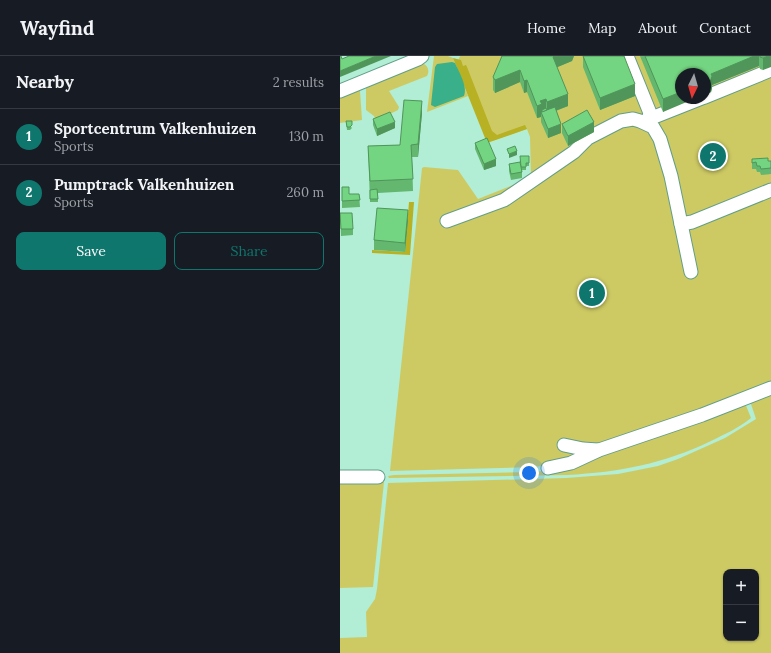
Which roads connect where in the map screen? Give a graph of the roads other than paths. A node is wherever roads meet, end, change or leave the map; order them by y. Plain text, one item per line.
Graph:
1 (422, 56) edge
2 (627, 56) edge
3 (771, 70) edge
4 (340, 91) edge
5 (711, 95) edge
6 (688, 104) edge
7 (648, 121) junction
8 (771, 190) edge
9 (447, 221) dead end
10 (681, 224) junction
11 (691, 272) dead end
12 (771, 388) edge
13 (564, 445) dead end
14 (599, 450) junction
15 (548, 468) dead end
16 (340, 477) edge
17 (378, 478) dead end

1 - 4 street
2 - 7 street
3 - 5 street
6 - 7 street
7 - 9 street
7 - 10 street
8 - 10 street
10 - 11 street
12 - 14 street
13 - 14 street
14 - 15 street
16 - 17 street

